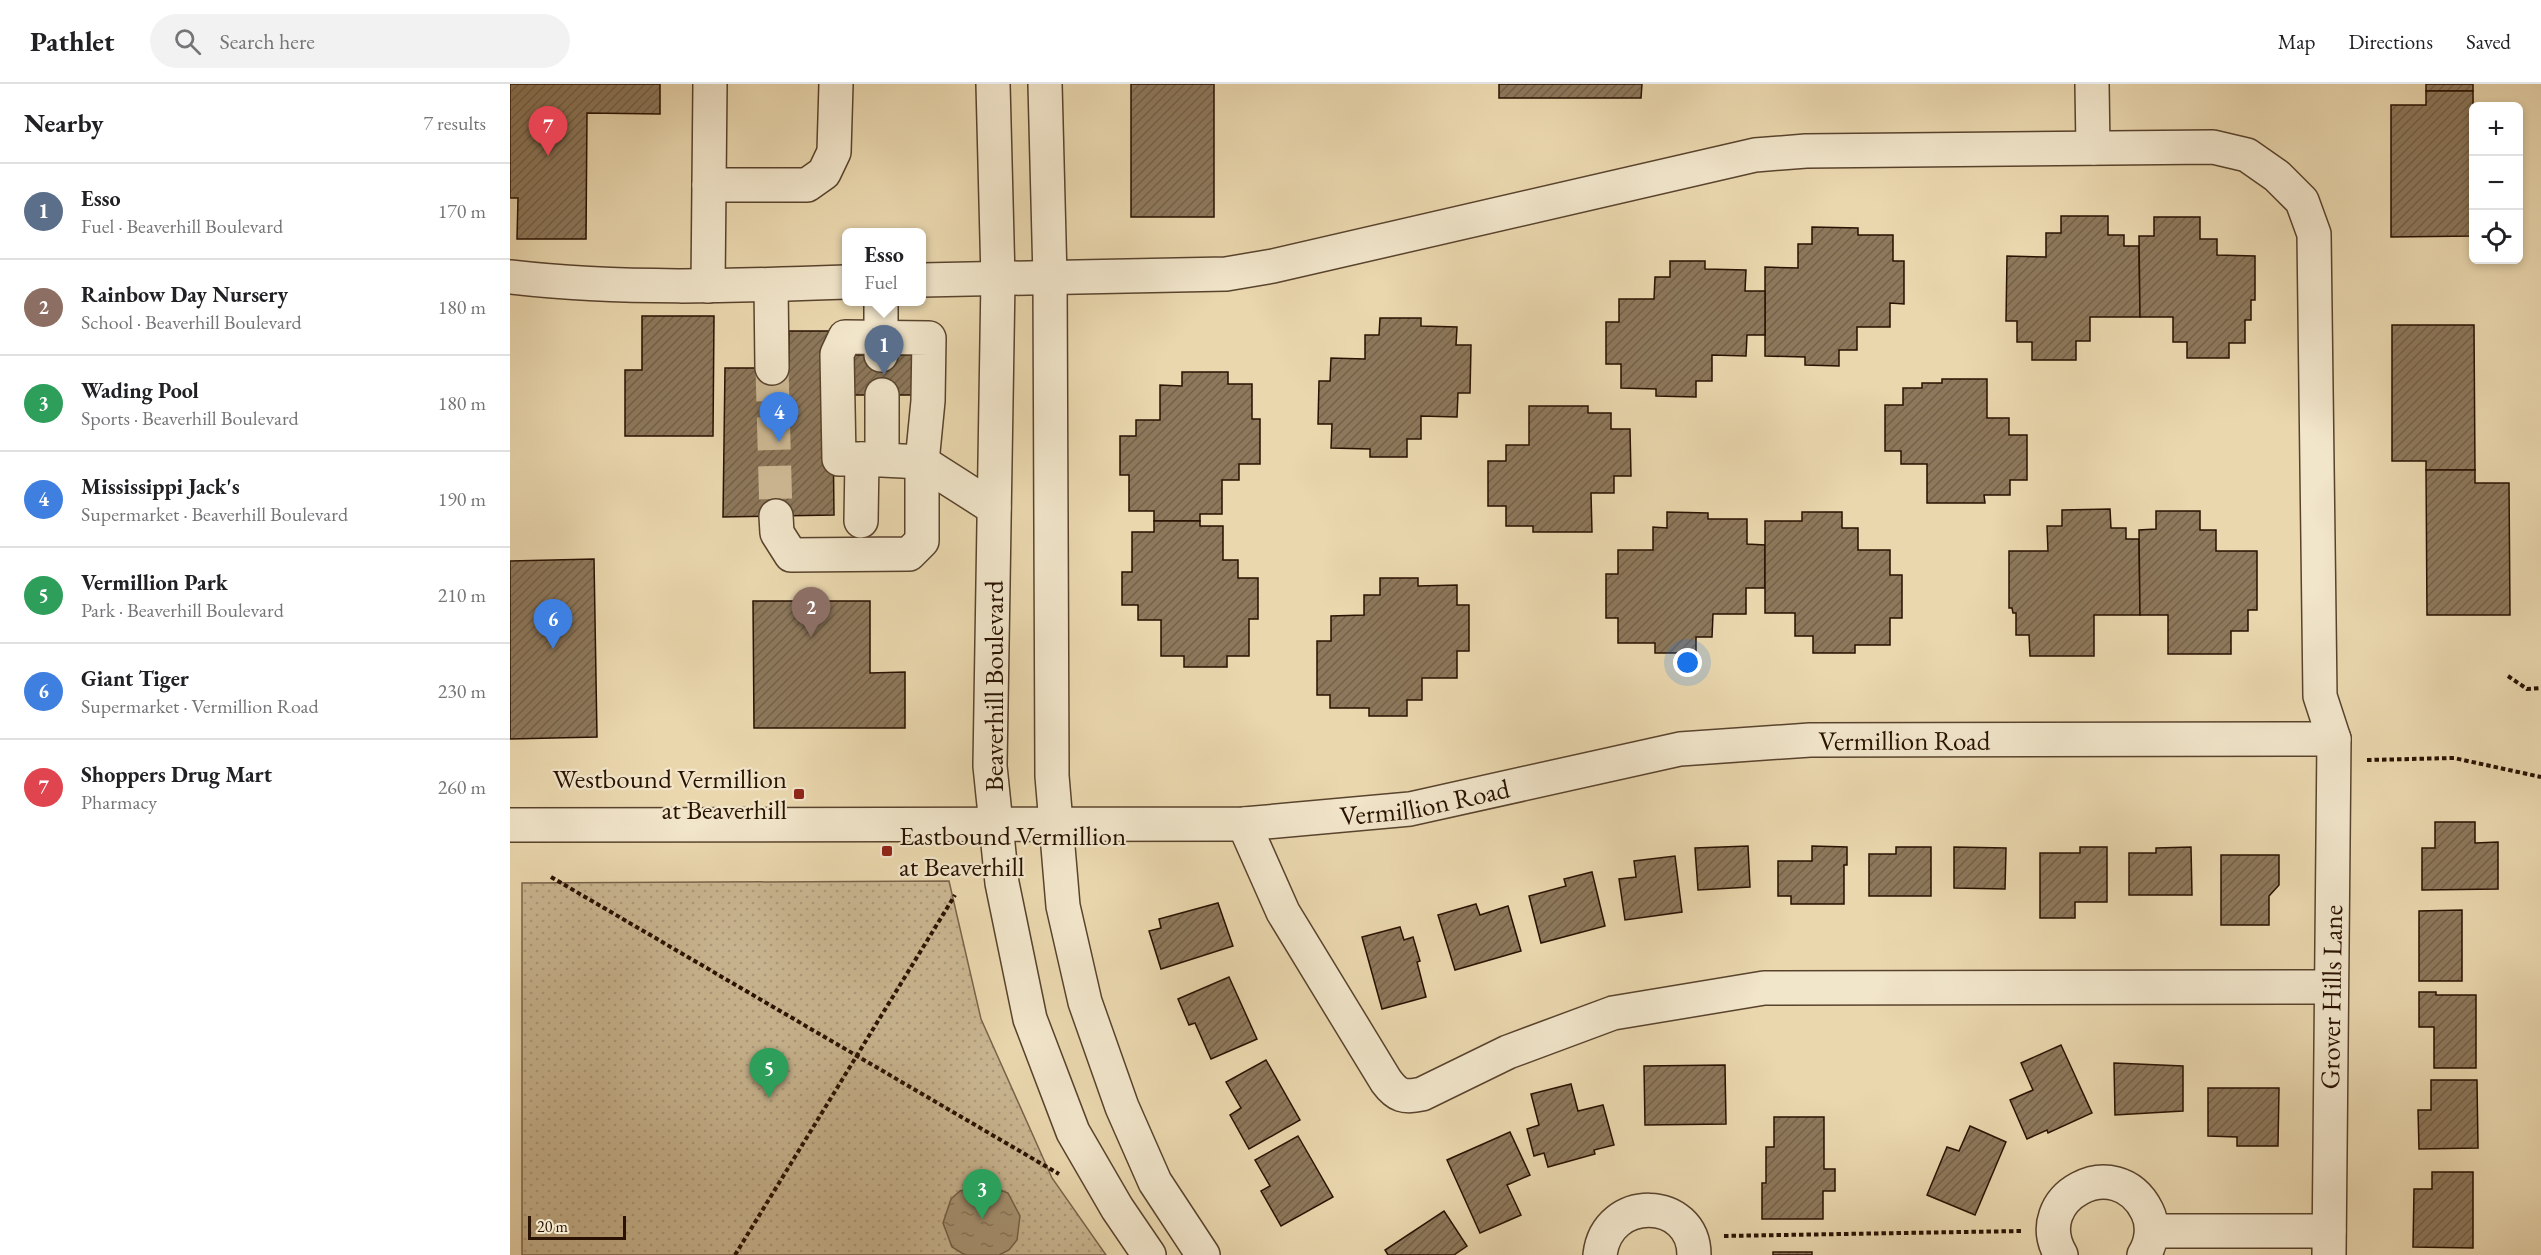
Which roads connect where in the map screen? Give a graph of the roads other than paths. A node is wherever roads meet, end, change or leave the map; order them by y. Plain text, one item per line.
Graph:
1 (710, 84) edge
2 (836, 84) edge
3 (993, 84) edge
4 (1045, 84) edge
5 (2092, 84) edge
6 (2093, 148) junction
7 (709, 185) junction
8 (510, 277) edge
9 (1050, 278) junction
10 (998, 279) junction
11 (926, 280) edge
12 (842, 282) edge
13 (771, 285) junction
14 (708, 286) junction
15 (881, 306) edge
16 (881, 346) junction
17 (772, 368) tunnel mouth
18 (882, 395) dead end
19 (872, 459) junction
20 (922, 462) junction
21 (994, 508) junction
22 (776, 516) tunnel mouth
23 (861, 521) dead end
24 (2334, 750) junction
25 (1054, 823) junction
26 (995, 824) junction
27 (1244, 824) junction
28 (510, 825) edge
29 (2330, 987) junction
30 (2057, 1243) edge
31 (2148, 1243) edge
32 (2329, 1243) edge
33 (1692, 1246) edge
34 (1149, 1255) edge
35 (1203, 1255) edge
36 (1600, 1255) edge

1 - 7 street
2 - 7 street
3 - 10 street, Beaverhill Boulevard
4 - 9 street
5 - 6 street
6 - 9 street, Grover Hills Lane
6 - 24 street, Grover Hills Lane
7 - 14 street
8 - 14 street
9 - 10 street, Grover Hills Lane
9 - 25 street
10 - 11 street, Grover Hills Lane
10 - 21 street, Beaverhill Boulevard
12 - 13 street
13 - 14 street
13 - 17 street
15 - 16 street
16 - 19 street
16 - 20 street
18 - 19 street
19 - 20 street
19 - 23 street
20 - 21 street
20 - 22 street
21 - 26 street, Beaverhill Boulevard
24 - 27 street, Vermillion Road
24 - 29 street, Grover Hills Lane
25 - 26 street, Vermillion Road
25 - 27 street, Vermillion Road
25 - 35 street
26 - 28 street, Vermillion Road
26 - 34 street, Beaverhill Boulevard
27 - 29 street
29 - 32 street, Grover Hills Lane
30 - 31 street
31 - 32 street
33 - 36 street

